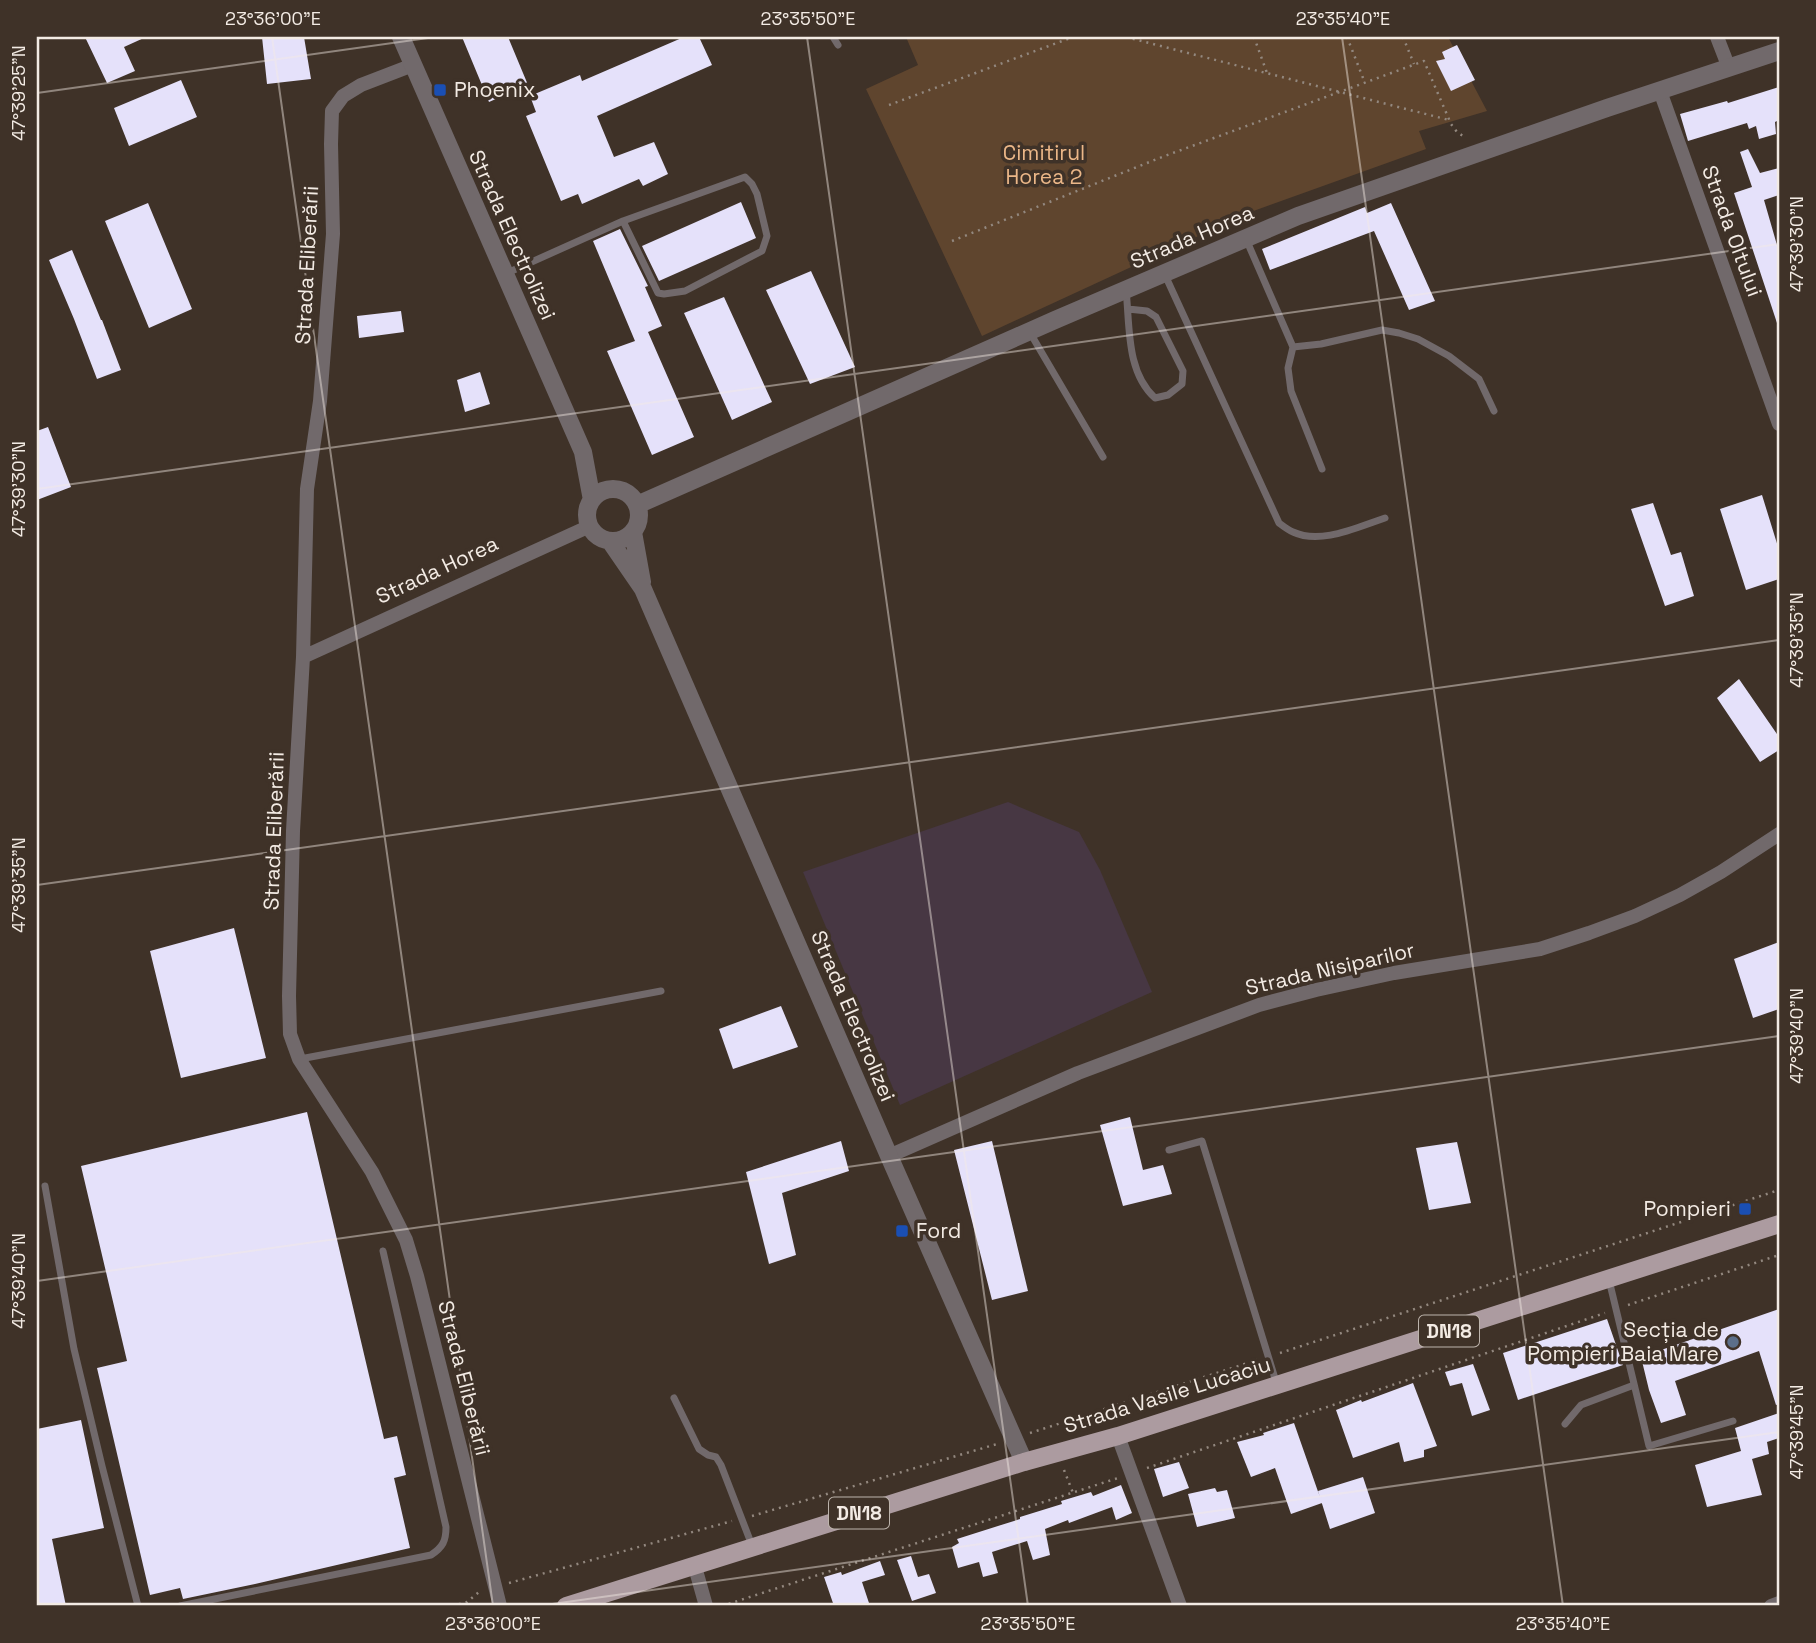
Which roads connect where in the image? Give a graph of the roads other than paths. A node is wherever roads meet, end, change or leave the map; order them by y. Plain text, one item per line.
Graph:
1 (401, 37) edge
2 (833, 37) edge
3 (1717, 37) edge
4 (838, 45) dead end
5 (1779, 51) edge
6 (413, 65) junction
7 (1729, 68) junction
8 (1660, 91) junction
9 (623, 221) junction
10 (1246, 239) junction
11 (1164, 273) junction
12 (505, 274) junction
13 (1126, 289) junction
14 (1128, 309) junction
15 (1029, 331) junction
16 (1293, 347) junction
17 (1494, 411) dead end
18 (1779, 424) edge
19 (583, 452) junction
20 (1103, 457) dead end
21 (1322, 469) dead end
22 (615, 489) junction
23 (592, 500) junction
24 (637, 505) junction
25 (1385, 518) dead end
26 (590, 526) junction
27 (633, 532) junction
28 (610, 541) junction
29 (643, 589) junction
30 (303, 657) junction
31 (1779, 834) edge
32 (661, 991) dead end
33 (299, 1059) junction
34 (1169, 1150) dead end
35 (889, 1156) junction
36 (45, 1186) dead end
37 (1779, 1224) edge
38 (383, 1251) dead end
39 (1609, 1279) junction
40 (1277, 1385) junction
41 (1634, 1385) junction
42 (674, 1398) dead end
43 (1732, 1421) dead end
44 (1565, 1424) dead end
45 (1118, 1436) junction
46 (1024, 1462) junction
47 (753, 1548) junction
48 (695, 1567) junction
49 (1779, 1603) edge
50 (138, 1606) edge
51 (180, 1606) edge
52 (500, 1606) edge
53 (566, 1606) edge
54 (706, 1606) edge
55 (1180, 1606) edge
56 (1771, 1606) edge

1 - 6 street, Strada Electrolizei
2 - 4 lane
3 - 7 street
5 - 7 street, Strada Horea
6 - 12 street, Strada Electrolizei
6 - 30 street, Strada Eliberării
7 - 8 street, Strada Horea
8 - 10 street, Strada Horea
8 - 18 street, Strada Oltului
9 - 9 lane
9 - 12 lane
10 - 11 street, Strada Horea
10 - 16 lane
11 - 13 street, Strada Horea
11 - 25 lane
12 - 19 street, Strada Electrolizei
13 - 14 lane
13 - 15 street, Strada Horea
14 - 14 lane
15 - 20 lane
15 - 24 street, Strada Horea
16 - 17 lane
16 - 21 lane
19 - 22 street, Strada Electrolizei
19 - 23 street, Strada Electrolizei
22 - 23 street
22 - 24 street
23 - 26 street
24 - 27 street
26 - 28 street
26 - 30 street, Strada Horea
27 - 28 street
27 - 29 street, Strada Electrolizei
28 - 29 street, Strada Electrolizei
29 - 35 street, Strada Electrolizei
30 - 33 street, Strada Eliberării
31 - 35 street, Strada Nisiparilor
32 - 33 lane
33 - 52 street, Strada Eliberării
34 - 40 lane
35 - 46 street, Strada Electrolizei
36 - 50 lane
37 - 39 main road, Strada Vasile Lucaciu / DN18
38 - 51 lane
39 - 40 main road, Strada Vasile Lucaciu / DN18
39 - 41 lane
40 - 45 main road, Strada Vasile Lucaciu / DN18
41 - 43 lane
41 - 44 lane
42 - 47 lane
45 - 46 main road, Strada Vasile Lucaciu / DN18
45 - 55 street
46 - 47 main road, Strada Vasile Lucaciu / DN18
47 - 48 main road, Strada Vasile Lucaciu / DN18
48 - 53 main road, Strada Vasile Lucaciu / DN18
48 - 54 street
49 - 56 street

